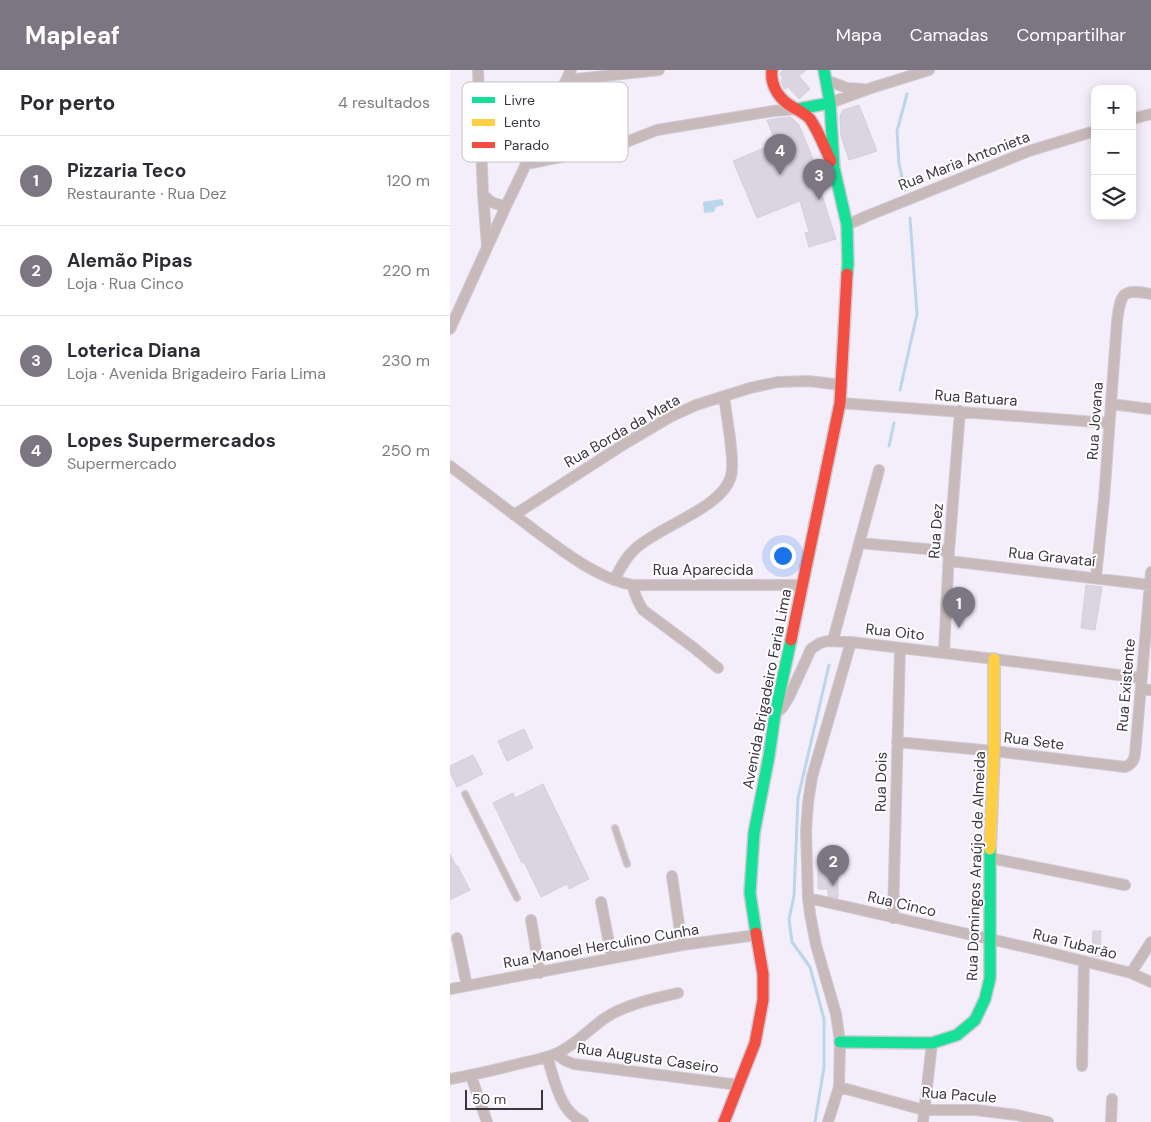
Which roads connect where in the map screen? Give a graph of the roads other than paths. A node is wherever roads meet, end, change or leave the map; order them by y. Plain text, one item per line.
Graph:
1 (659, 70) edge
2 (772, 70) edge
3 (819, 70) edge
4 (926, 71) edge
5 (569, 75) edge
6 (825, 75) edge
7 (868, 89) junction
8 (830, 103) junction
9 (798, 109) junction
10 (1151, 114) edge
11 (1136, 119) edge
12 (1091, 132) edge
13 (628, 141) edge
14 (482, 162) edge
15 (536, 162) edge
16 (526, 164) joint
17 (834, 168) junction
18 (483, 194) junction
19 (506, 206) junction
20 (847, 225) junction
21 (487, 247) junction
22 (1151, 294) edge
23 (450, 329) edge
24 (842, 385) junction
25 (724, 396) junction
26 (840, 402) junction
27 (1111, 404) junction
28 (1151, 409) edge
29 (960, 411) junction
30 (1109, 423) junction
31 (450, 466) edge
32 (879, 470) dead end
33 (514, 515) junction
34 (859, 543) junction
35 (949, 556) junction
36 (1151, 572) edge
37 (1096, 577) junction
38 (614, 580) junction
39 (1150, 584) edge
40 (633, 585) junction
41 (803, 585) junction
42 (833, 640) junction
43 (851, 642) junction
44 (900, 648) junction
45 (944, 653) junction
46 (994, 659) junction
47 (718, 668) dead end
48 (1142, 678) junction
49 (1146, 690) edge
50 (776, 714) junction
51 (897, 742) junction
52 (994, 751) junction
53 (1107, 765) joint
54 (465, 794) dead end
55 (615, 828) dead end
56 (990, 858) junction
57 (627, 864) dead end
58 (672, 876) dead end
59 (1125, 886) dead end
60 (517, 898) dead end
61 (808, 898) junction
62 (601, 902) dead end
63 (893, 918) junction
64 (531, 920) dead end
65 (757, 935) junction
66 (457, 938) dead end
67 (990, 940) junction
68 (1151, 942) edge
69 (682, 945) junction
70 (612, 958) junction
71 (1084, 962) junction
72 (540, 973) junction
73 (1131, 973) junction
74 (1151, 982) edge
75 (467, 986) junction
76 (450, 989) edge
77 (678, 993) dead end
78 (840, 1042) junction
79 (932, 1043) junction
80 (551, 1055) junction
81 (1082, 1066) dead end
82 (471, 1076) junction
83 (450, 1080) edge
84 (739, 1085) junction
85 (839, 1086) junction
86 (1112, 1099) dead end
87 (924, 1110) junction
88 (1017, 1118) edge
89 (487, 1122) edge
90 (583, 1122) edge
91 (724, 1122) edge
92 (828, 1122) edge
93 (923, 1122) edge
94 (1048, 1122) edge
95 (1111, 1122) edge

1 - 5 street
2 - 9 main road, Avenida Brigadeiro Faria Lima
3 - 6 main road
4 - 7 street
6 - 7 street
6 - 8 main road, Avenida Brigadeiro Faria Lima
7 - 8 street
8 - 9 main road
8 - 17 main road, Avenida Brigadeiro Faria Lima
9 - 13 street
9 - 17 main road, Avenida Brigadeiro Faria Lima
10 - 11 street
12 - 20 street, Rua Maria Antonieta
14 - 18 street
15 - 16 street
16 - 19 street
17 - 20 main road, Avenida Brigadeiro Faria Lima
18 - 19 street
18 - 21 street
19 - 21 street
20 - 24 main road, Avenida Brigadeiro Faria Lima
21 - 23 street
22 - 27 street, Rua Jovana
24 - 25 street, Rua Borda da Mata
24 - 26 main road, Avenida Brigadeiro Faria Lima
25 - 33 street, Rua Borda da Mata
25 - 38 street
26 - 29 street, Rua Batuara
26 - 41 main road, Avenida Brigadeiro Faria Lima
27 - 28 street
27 - 30 street, Rua Jovana
29 - 30 street, Rua Batuara
29 - 35 street, Rua Dez
30 - 37 street, Rua Jovana
31 - 33 street, Rua Aparecida
32 - 34 street
33 - 38 street, Rua Aparecida
34 - 35 street, Rua Gravataí
34 - 42 street
35 - 37 street, Rua Gravataí
35 - 45 street, Rua Dez
36 - 39 street, Rua Existente
37 - 39 street, Rua Gravataí
38 - 40 street, Rua Aparecida
39 - 48 street, Rua Existente
40 - 41 street, Rua Aparecida
40 - 47 street
41 - 50 main road, Avenida Brigadeiro Faria Lima
42 - 43 street, Rua Oito
42 - 50 street, Rua Oito
43 - 44 street, Rua Oito
43 - 61 street
44 - 45 street, Rua Oito
44 - 51 street, Rua Dois
45 - 46 street, Rua Oito
46 - 48 street, Rua Oito
46 - 52 main road, Rua Domingos Araújo de Almeida
48 - 49 street, Rua Existente
49 - 53 street, Rua Existente
50 - 65 main road, Avenida Brigadeiro Faria Lima
51 - 52 street, Rua Sete
51 - 63 street, Rua Dois
52 - 53 street, Rua Sete
52 - 56 main road, Rua Domingos Araújo de Almeida
54 - 60 lane
55 - 57 lane
56 - 59 street
56 - 67 main road, Rua Domingos Araújo de Almeida
58 - 69 street
61 - 63 street, Rua Cinco
61 - 78 street
62 - 70 street
63 - 67 street, Rua Cinco
64 - 72 street
65 - 69 street, Rua Manoel Herculino Cunha
65 - 84 main road, Avenida Brigadeiro Faria Lima
66 - 75 street
67 - 71 street, Rua Tubarão
67 - 79 main road, Rua Domingos Araújo de Almeida
68 - 73 street
69 - 70 street, Rua Manoel Herculino Cunha
70 - 72 street, Rua Manoel Herculino Cunha
71 - 73 street, Rua Tubarão
71 - 81 street
72 - 75 street, Rua Manoel Herculino Cunha
73 - 74 street, Rua Tubarão
75 - 76 street, Rua Manoel Herculino Cunha
77 - 80 street
78 - 79 main road, Rua Domingos Araújo de Almeida
78 - 85 street
79 - 87 street
80 - 82 street
80 - 84 street, Rua Augusta Caseiro
80 - 90 street
82 - 83 street
82 - 89 street
84 - 91 main road, Avenida Brigadeiro Faria Lima
85 - 87 street, Rua Pacule
85 - 92 street
86 - 95 street
87 - 88 street, Rua Pacule
87 - 93 street
88 - 94 street, Rua Pacule

